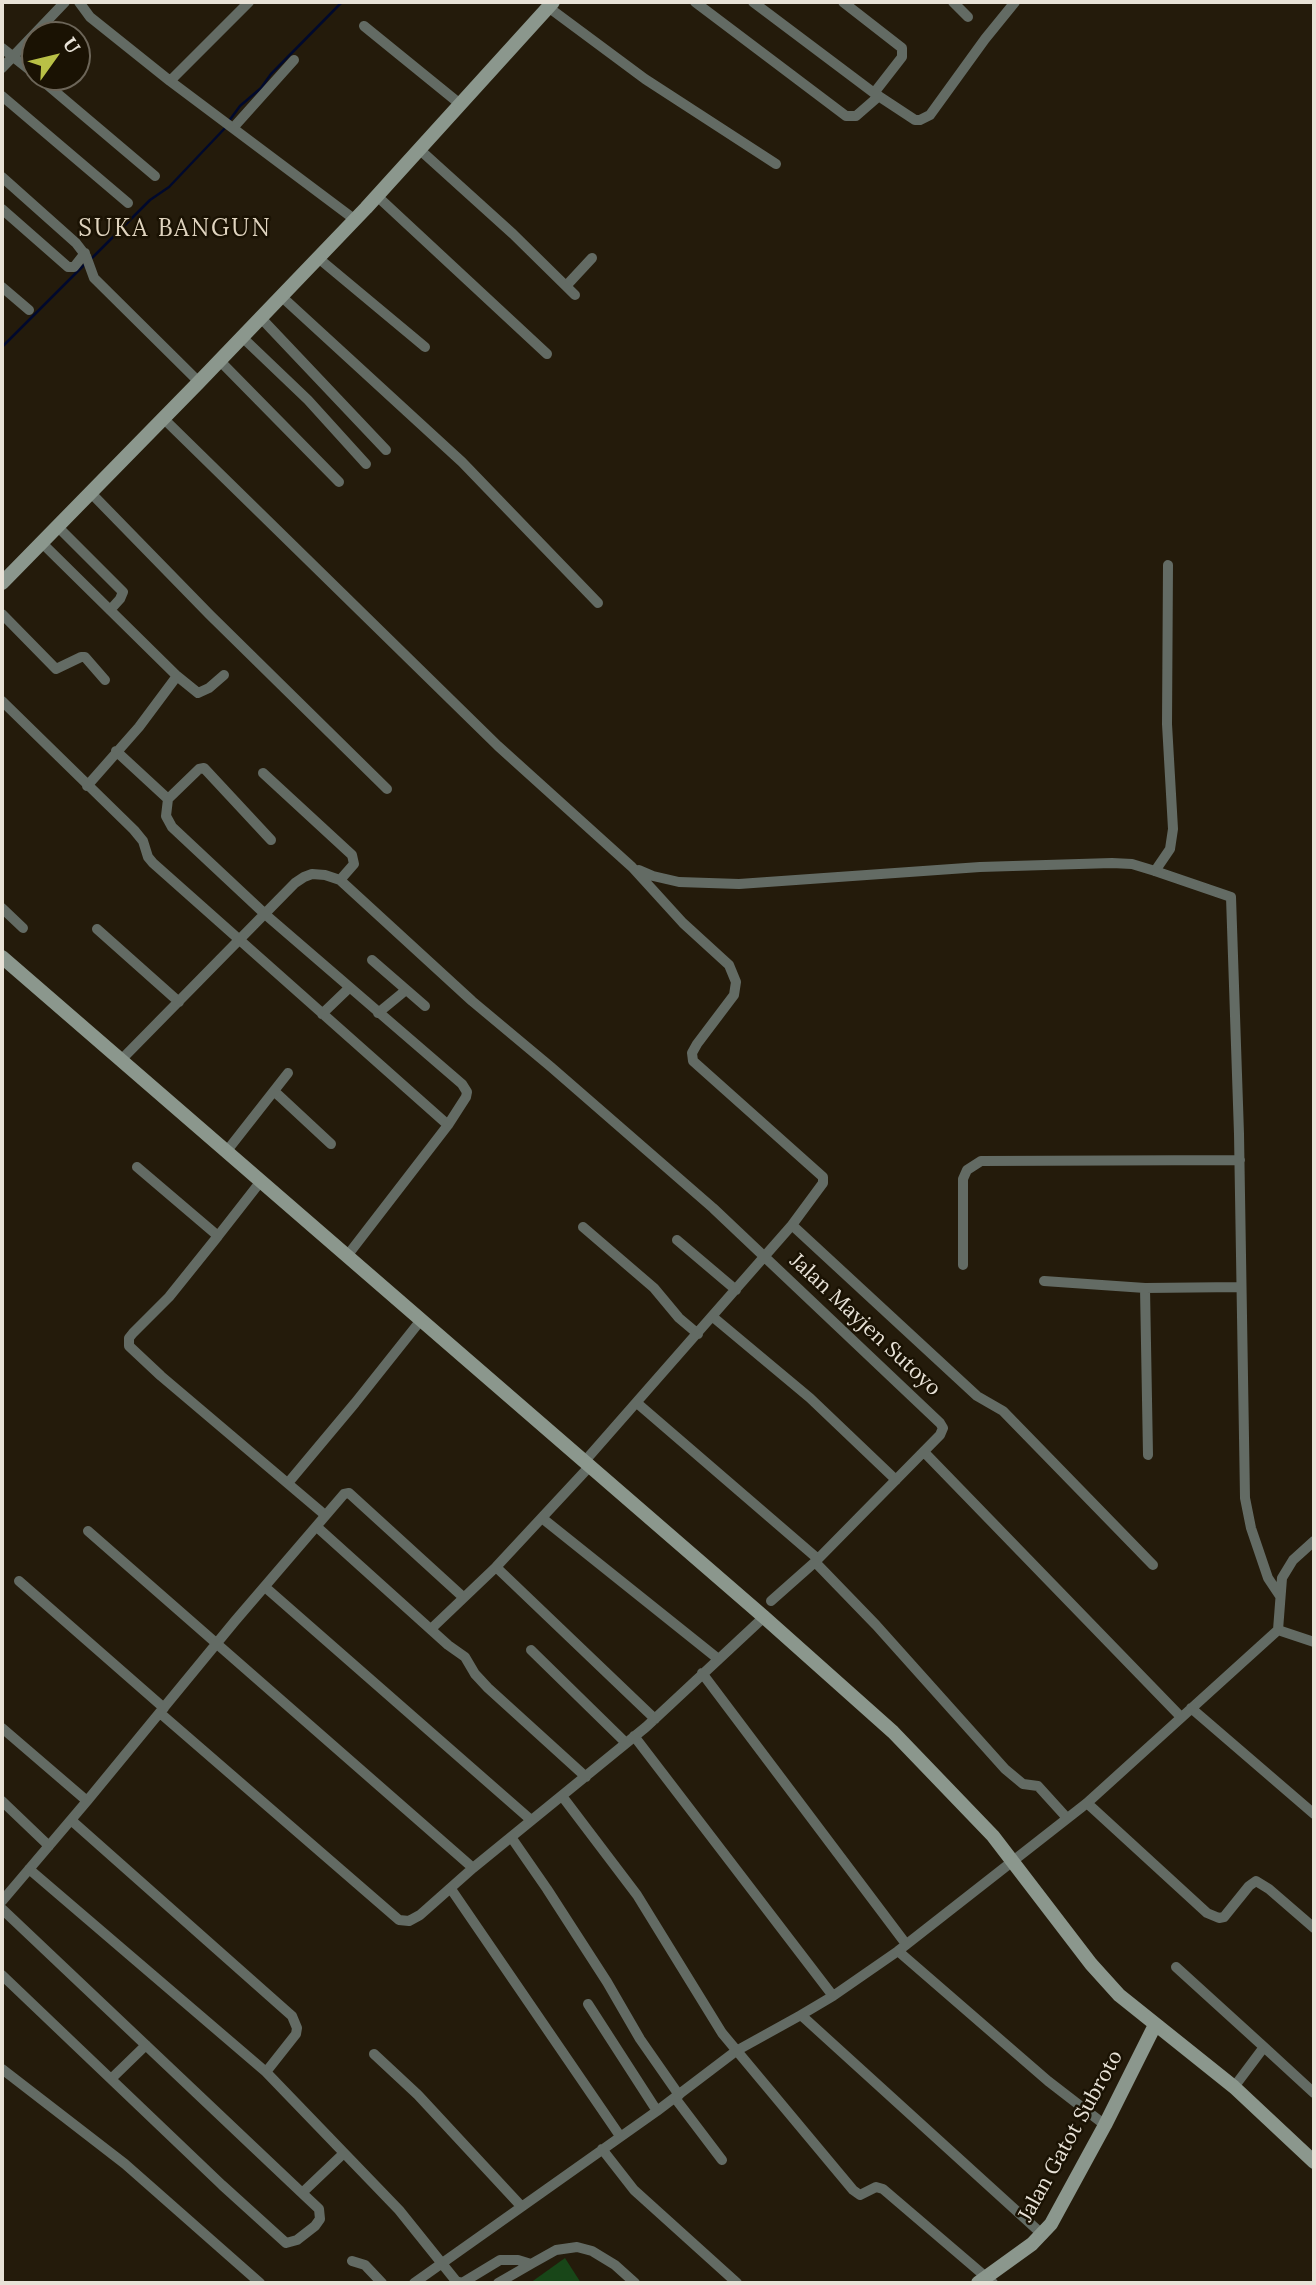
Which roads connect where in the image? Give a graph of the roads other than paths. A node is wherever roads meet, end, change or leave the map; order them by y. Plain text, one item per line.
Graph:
1 (65, 2) edge
2 (79, 2) edge
3 (249, 2) edge
4 (695, 2) edge
5 (753, 2) edge
6 (843, 2) edge
7 (953, 2) edge
8 (1016, 2) edge
9 (550, 5) edge
10 (968, 17) dead end
11 (364, 26) dead end
12 (2, 48) edge
13 (14, 56) junction
14 (294, 60) dead end
15 (21, 62) edge
16 (2, 68) edge
17 (170, 81) junction
18 (55, 91) edge
19 (877, 94) junction
20 (2, 96) edge
21 (460, 104) junction
22 (229, 125) junction
23 (419, 149) junction
24 (776, 164) dead end
25 (155, 176) dead end
26 (2, 177) edge
27 (377, 196) junction
28 (128, 203) dead end
29 (2, 209) edge
30 (354, 219) junction
31 (86, 254) junction
32 (317, 257) junction
33 (592, 258) dead end
34 (566, 286) junction
35 (2, 287) edge
36 (575, 295) dead end
37 (281, 296) junction
38 (29, 310) dead end
39 (260, 317) junction
40 (242, 336) junction
41 (425, 347) dead end
42 (547, 354) dead end
43 (219, 360) junction
44 (199, 382) junction
45 (164, 419) junction
46 (386, 450) dead end
47 (366, 464) dead end
48 (339, 482) dead end
49 (91, 493) junction
50 (58, 527) junction
51 (42, 543) junction
52 (1168, 565) dead end
53 (3, 580) edge
54 (598, 603) dead end
55 (110, 610) junction
56 (2, 614) edge
57 (224, 675) dead end
58 (177, 676) junction
59 (105, 680) dead end
60 (2, 701) edge
61 (116, 751) junction
62 (262, 773) dead end
63 (88, 786) junction
64 (387, 789) dead end
65 (168, 799) junction
66 (271, 840) dead end
67 (632, 867) junction
68 (1155, 870) junction
69 (340, 880) junction
70 (2, 908) edge
71 (266, 915) junction
72 (23, 928) dead end
73 (97, 929) dead end
74 (240, 941) junction
75 (2, 957) edge
76 (372, 960) dead end
77 (349, 988) junction
78 (406, 990) junction
79 (179, 1002) junction
80 (425, 1006) dead end
81 (378, 1013) junction
82 (322, 1014) junction
83 (120, 1061) junction
84 (288, 1073) dead end
85 (274, 1091) junction
86 (449, 1125) junction
87 (331, 1144) dead end
88 (226, 1152) junction
89 (1240, 1160) junction
90 (137, 1167) dead end
91 (261, 1181) junction
92 (792, 1225) junction
93 (583, 1227) dead end
94 (218, 1236) junction
95 (677, 1241) dead end
96 (347, 1256) junction
97 (764, 1257) junction
98 (963, 1265) dead end
99 (1044, 1281) dead end
100 (1241, 1287) junction
101 (1145, 1288) junction
102 (736, 1290) junction
103 (713, 1317) junction
104 (421, 1320) junction
105 (698, 1334) junction
106 (637, 1403) junction
107 (924, 1452) junction
108 (1148, 1455) dead end
109 (587, 1465) junction
110 (896, 1480) junction
111 (288, 1483) junction
112 (320, 1511) junction
113 (542, 1518) junction
114 (317, 1527) junction
115 (88, 1531) dead end
116 (1314, 1541) edge
117 (817, 1561) junction
118 (1153, 1565) dead end
119 (496, 1567) junction
120 (19, 1581) dead end
121 (265, 1587) junction
122 (1280, 1595) junction
123 (463, 1597) junction
124 (766, 1608) junction
125 (431, 1629) junction
126 (1278, 1630) junction
127 (1314, 1642) edge
128 (216, 1644) junction
129 (531, 1650) dead end
130 (717, 1658) junction
131 (702, 1673) junction
132 (158, 1705) junction
133 (1191, 1708) junction
134 (1181, 1717) junction
135 (655, 1718) junction
136 (2, 1728) edge
137 (630, 1739) junction
138 (586, 1777) junction
139 (562, 1796) junction
140 (2, 1801) edge
141 (87, 1801) junction
142 (1087, 1802) junction
143 (1314, 1814) edge
144 (1067, 1818) junction
145 (71, 1820) junction
146 (531, 1820) junction
147 (511, 1838) junction
148 (43, 1840) junction
149 (1013, 1859) junction
150 (473, 1868) junction
151 (29, 1869) junction
152 (451, 1889) junction
153 (2, 1900) edge
154 (2, 1909) edge
155 (1314, 1928) edge
156 (902, 1947) junction
157 (1176, 1967) dead end
158 (2, 1975) edge
159 (833, 1996) junction
160 (588, 2004) dead end
161 (801, 2015) junction
162 (1155, 2025) junction
163 (146, 2045) junction
164 (1264, 2047) junction
165 (736, 2051) junction
166 (374, 2054) dead end
167 (2, 2069) edge
168 (266, 2072) junction
169 (111, 2079) junction
170 (1234, 2087) junction
171 (1314, 2093) edge
172 (677, 2096) junction
173 (657, 2111) junction
174 (1105, 2124) junction
175 (620, 2136) junction
176 (602, 2149) junction
177 (344, 2153) junction
178 (722, 2160) dead end
179 (1314, 2162) edge
180 (302, 2193) junction
181 (521, 2206) junction
182 (1043, 2235) junction
183 (352, 2261) dead end
184 (443, 2262) junction
185 (531, 2264) junction
186 (986, 2281) edge
187 (260, 2283) edge
188 (382, 2283) edge
189 (414, 2283) edge
190 (463, 2283) edge
191 (498, 2283) edge
192 (635, 2283) edge
193 (737, 2283) edge

1 - 13 street
2 - 17 street
3 - 17 street
4 - 19 street
5 - 19 street
6 - 19 street
7 - 10 street
8 - 19 street
9 - 21 street
9 - 24 street
11 - 21 street
12 - 13 street
13 - 15 street
13 - 16 street
14 - 22 street
17 - 22 street
18 - 25 street
20 - 28 street
21 - 23 street
22 - 30 street
23 - 27 street
23 - 34 street
26 - 31 street
27 - 30 street
27 - 42 street
29 - 31 street
30 - 32 street
31 - 44 street
32 - 37 street
32 - 41 street
33 - 34 street
34 - 36 street
35 - 38 street
37 - 39 street
37 - 54 street
39 - 40 street
39 - 46 street
40 - 43 street
40 - 47 street
43 - 44 street
43 - 48 street
44 - 45 street
45 - 49 street
45 - 67 street
49 - 50 street
49 - 64 street
50 - 51 street
50 - 55 street
51 - 53 street
51 - 55 street
52 - 68 street
55 - 58 street
56 - 59 street
57 - 58 street
58 - 61 street
60 - 63 street
61 - 63 street
61 - 65 street
62 - 69 street
63 - 74 street
65 - 66 street
65 - 71 street
67 - 68 street
67 - 92 street
68 - 89 street
69 - 71 street
69 - 97 street, Jalan Mayjen Sutoyo
70 - 72 street
71 - 74 street
71 - 77 street
73 - 79 street
74 - 79 street
74 - 82 street
75 - 83 street
76 - 78 street
77 - 81 street
77 - 82 street
78 - 80 street
78 - 81 street
79 - 83 street
81 - 86 street
82 - 86 street
83 - 88 street
84 - 85 street
85 - 87 street
85 - 88 street
86 - 96 street
88 - 91 street
89 - 98 street
89 - 100 street
90 - 94 street
91 - 94 street
91 - 96 street
92 - 97 street
92 - 118 street
93 - 105 street
94 - 111 street
95 - 102 street
96 - 104 street
97 - 102 street
97 - 107 street, Jalan Mayjen Sutoyo
99 - 101 street
100 - 101 street
100 - 122 street
101 - 108 street
102 - 103 street
103 - 105 street
103 - 110 street
104 - 109 street
104 - 111 street
105 - 106 street
106 - 109 street
106 - 117 street
107 - 110 street, Jalan Mayjen Sutoyo
107 - 134 street
109 - 113 street
109 - 124 street
110 - 117 street, Jalan Mayjen Sutoyo
111 - 112 street
112 - 114 street
112 - 123 street
113 - 119 street
113 - 130 street
114 - 121 street
114 - 125 street
115 - 128 street
116 - 122 street
117 - 124 street, Jalan Mayjen Sutoyo
117 - 144 street
119 - 123 street
119 - 135 street
120 - 132 street, Jalan Mayjen Sutoyo
121 - 128 street
121 - 146 street
122 - 126 street
123 - 125 street
124 - 130 street, Jalan Mayjen Sutoyo
124 - 149 street
125 - 138 street
126 - 127 street
126 - 133 street
128 - 132 street
128 - 150 street
129 - 137 street
130 - 131 street, Jalan Mayjen Sutoyo
131 - 135 street, Jalan Mayjen Sutoyo
131 - 156 street
132 - 141 street
132 - 152 street, Jalan Mayjen Sutoyo
133 - 134 street
133 - 143 street
134 - 142 street
135 - 137 street, Jalan Mayjen Sutoyo
136 - 141 street
137 - 138 street, Jalan Mayjen Sutoyo
137 - 159 street
138 - 139 street, Jalan Mayjen Sutoyo
139 - 146 street, Jalan Mayjen Sutoyo
139 - 165 street
140 - 148 street
141 - 145 street
142 - 144 street
142 - 155 street
144 - 149 street
145 - 148 street
145 - 168 street
146 - 147 street, Jalan Mayjen Sutoyo
147 - 150 street, Jalan Mayjen Sutoyo
147 - 172 street
148 - 151 street
149 - 156 street
149 - 162 street
150 - 152 street, Jalan Mayjen Sutoyo
151 - 153 street
151 - 168 street
152 - 175 street
154 - 163 street
156 - 159 street
156 - 174 street
157 - 164 street
158 - 169 street
159 - 161 street
160 - 173 street
161 - 165 street
161 - 182 street
162 - 170 street
162 - 174 street, Jalan Gatot Subroto
163 - 169 street
163 - 180 street
164 - 170 street
164 - 171 street
165 - 172 street
165 - 186 street
166 - 181 street
167 - 187 street
168 - 177 street
169 - 180 street
170 - 179 street
172 - 173 street
172 - 178 street
173 - 175 street
174 - 182 street, Jalan Gatot Subroto
175 - 176 street
176 - 181 street
176 - 193 street
177 - 180 street
177 - 184 street
181 - 184 street
182 - 186 street, Jalan Gatot Subroto
183 - 188 street
184 - 189 street
184 - 190 street
185 - 190 street
185 - 191 street
185 - 192 street

